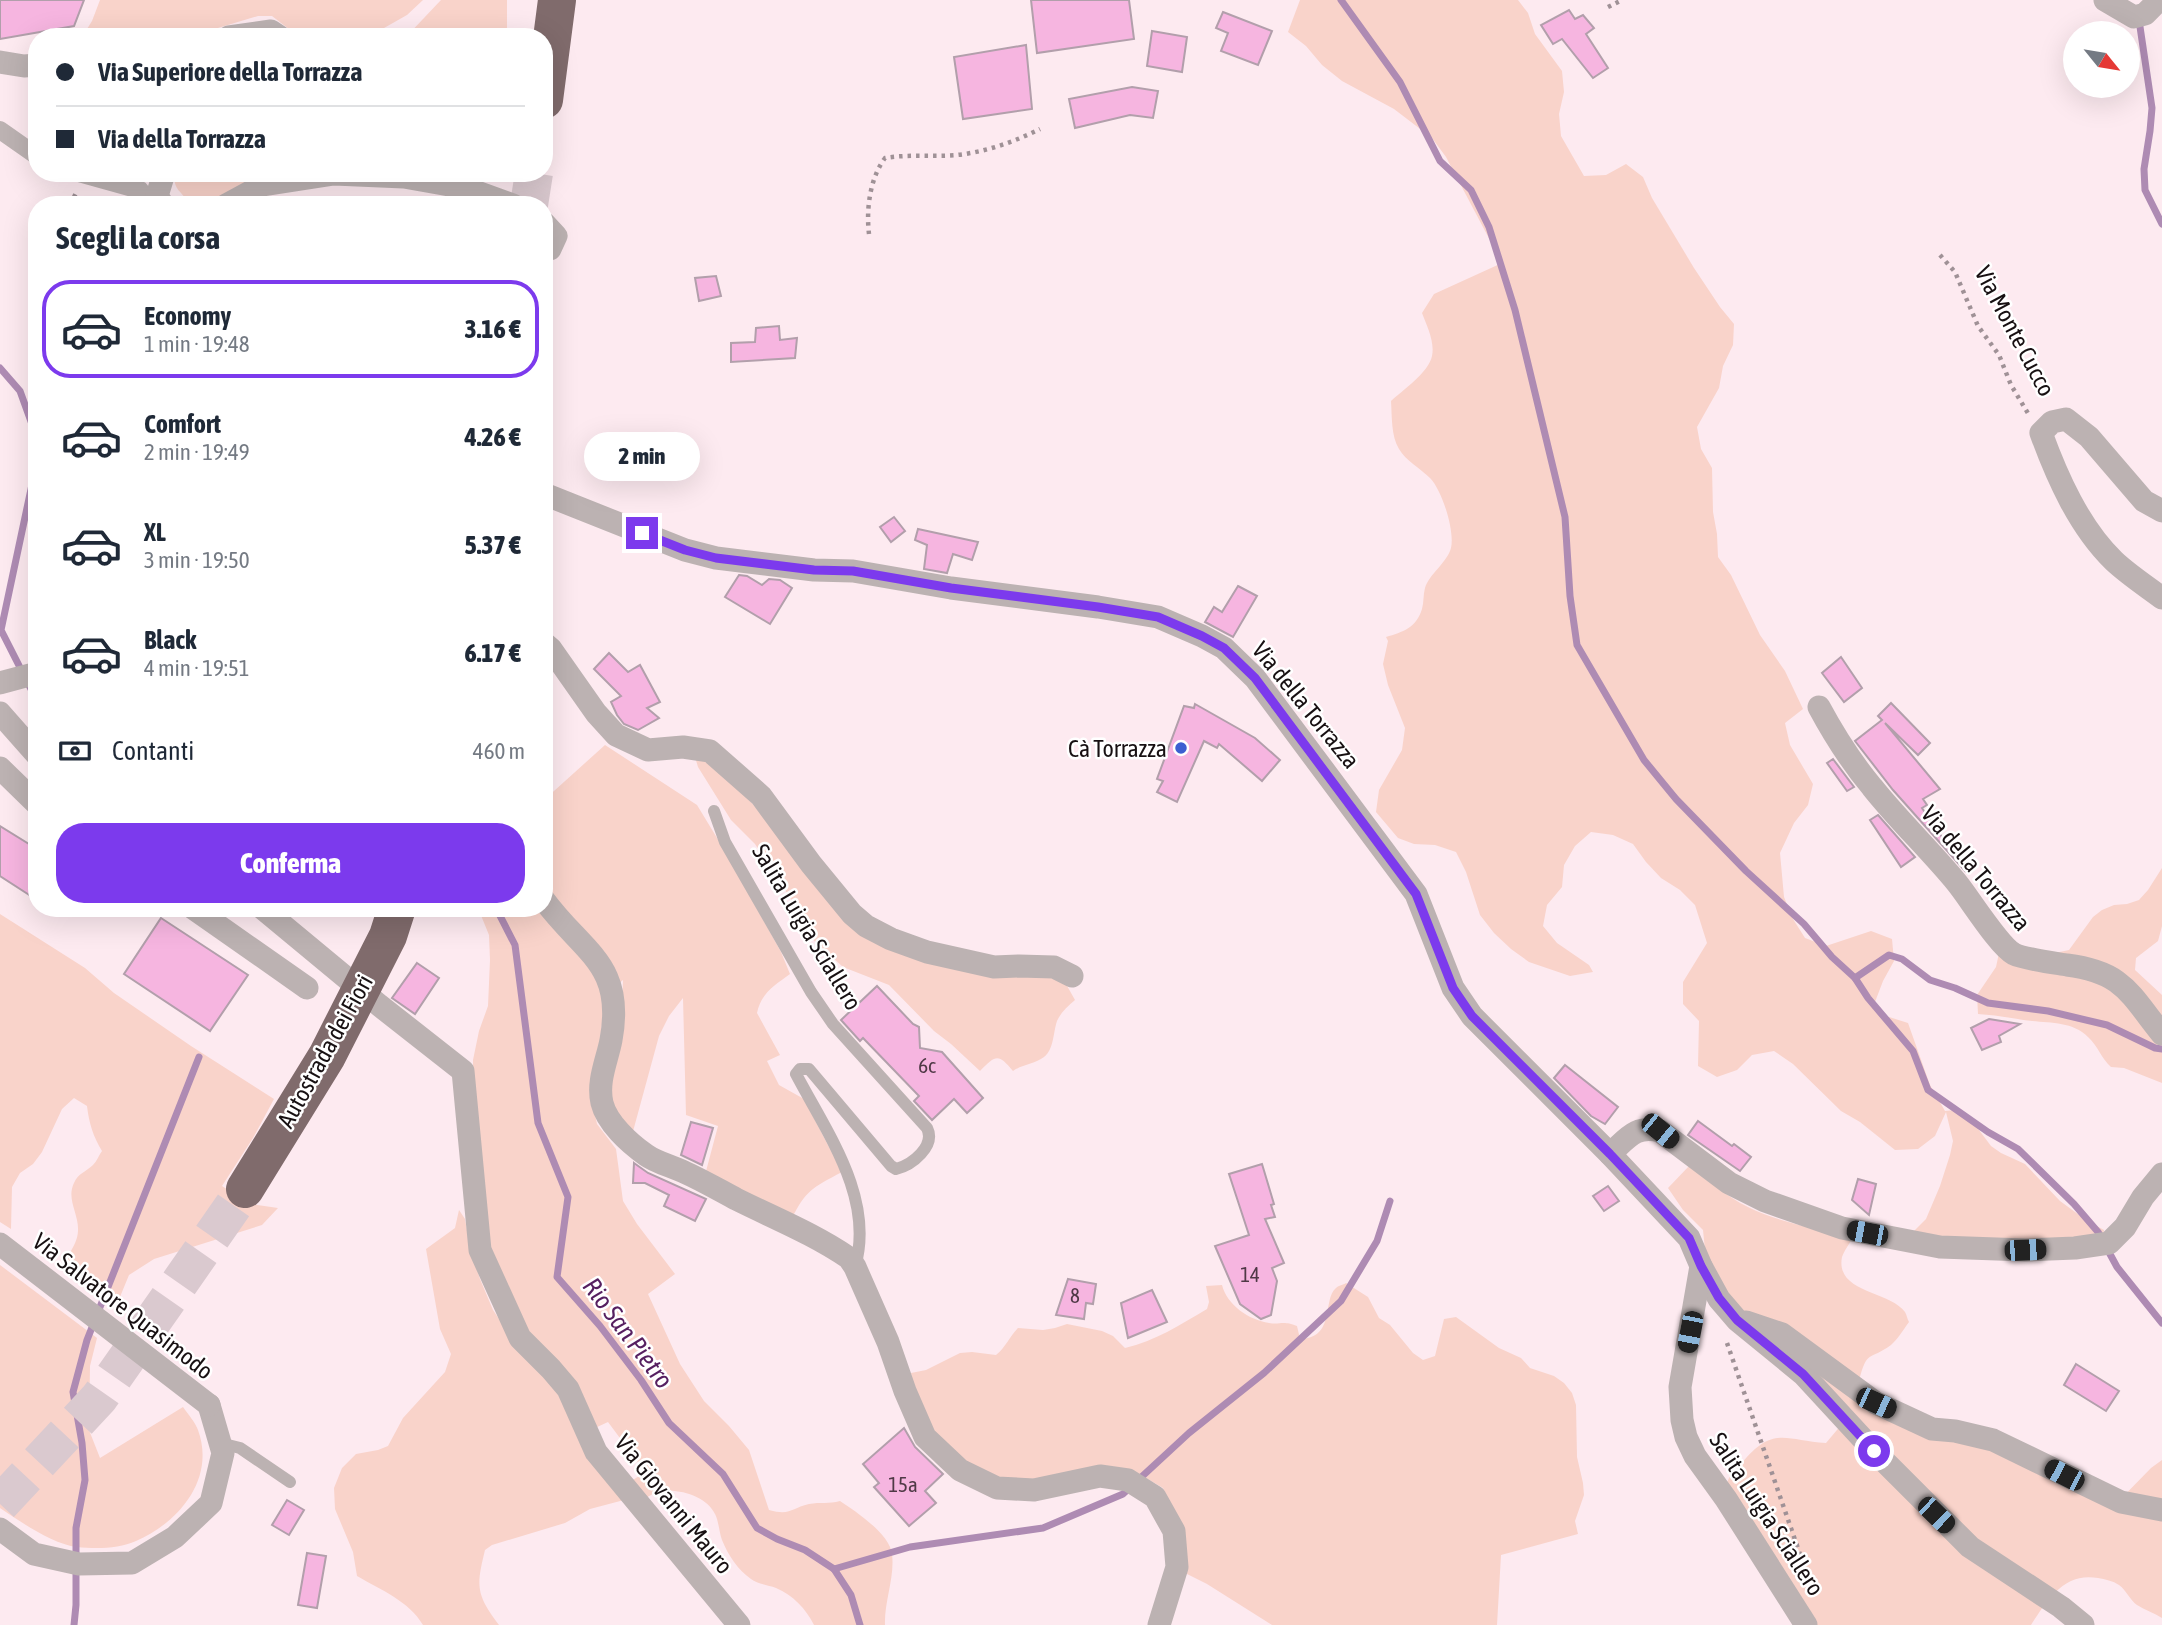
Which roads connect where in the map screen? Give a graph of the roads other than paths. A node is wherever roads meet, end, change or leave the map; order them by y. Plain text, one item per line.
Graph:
1 (557, 0) edge
2 (2105, 0) edge
3 (2159, 0) edge
4 (553, 37) edge
5 (0, 62) edge
6 (28, 66) edge
7 (0, 130) edge
8 (28, 150) edge
9 (107, 182) edge
10 (282, 182) edge
11 (433, 182) edge
12 (150, 196) edge
13 (243, 196) edge
14 (488, 196) edge
15 (553, 498) edge
16 (2162, 511) edge
17 (2162, 598) edge
18 (553, 652) edge
19 (28, 675) edge
20 (0, 683) edge
21 (1819, 707) dead end
22 (0, 713) edge
23 (28, 745) edge
24 (0, 768) edge
25 (28, 795) edge
26 (714, 811) dead end
27 (553, 912) edge
28 (206, 917) edge
29 (273, 917) edge
30 (394, 917) edge
31 (1072, 976) dead end
32 (307, 988) dead end
33 (2162, 1034) edge
34 (1610, 1154) junction
35 (2162, 1174) edge
36 (245, 1189) tunnel mouth
37 (0, 1244) edge
38 (1701, 1266) junction
39 (855, 1267) junction
40 (1737, 1320) junction
41 (220, 1443) junction
42 (290, 1482) dead end
43 (2162, 1510) edge
44 (0, 1530) edge
45 (739, 1625) edge
46 (1160, 1625) edge
47 (1806, 1625) edge
48 (2082, 1625) edge

1 - 4 highway
2 - 3 street
5 - 6 street
7 - 8 street
9 - 12 street
10 - 13 street
11 - 14 street
15 - 34 street, Via della Torrazza
16 - 17 street, Via Monte Cucco
18 - 31 street, Salita Luigia Sciallero
19 - 20 street
21 - 33 street, Via della Torrazza
22 - 23 street
24 - 25 street
26 - 39 lane, Salita Luigia Sciallero
27 - 39 street
28 - 32 street
29 - 45 street, Via Giovanni Mauro
30 - 36 highway, Autostrada dei Fiori, bridge
34 - 35 street
34 - 38 street, Via della Torrazza
37 - 41 street, Via Salvatore Quasimodo, bridge
38 - 40 street, Via della Torrazza
38 - 47 street, Salita Luigia Sciallero
39 - 46 street
40 - 43 street
40 - 48 street, Via della Torrazza
41 - 42 lane
41 - 44 street, Via Salvatore Quasimodo

